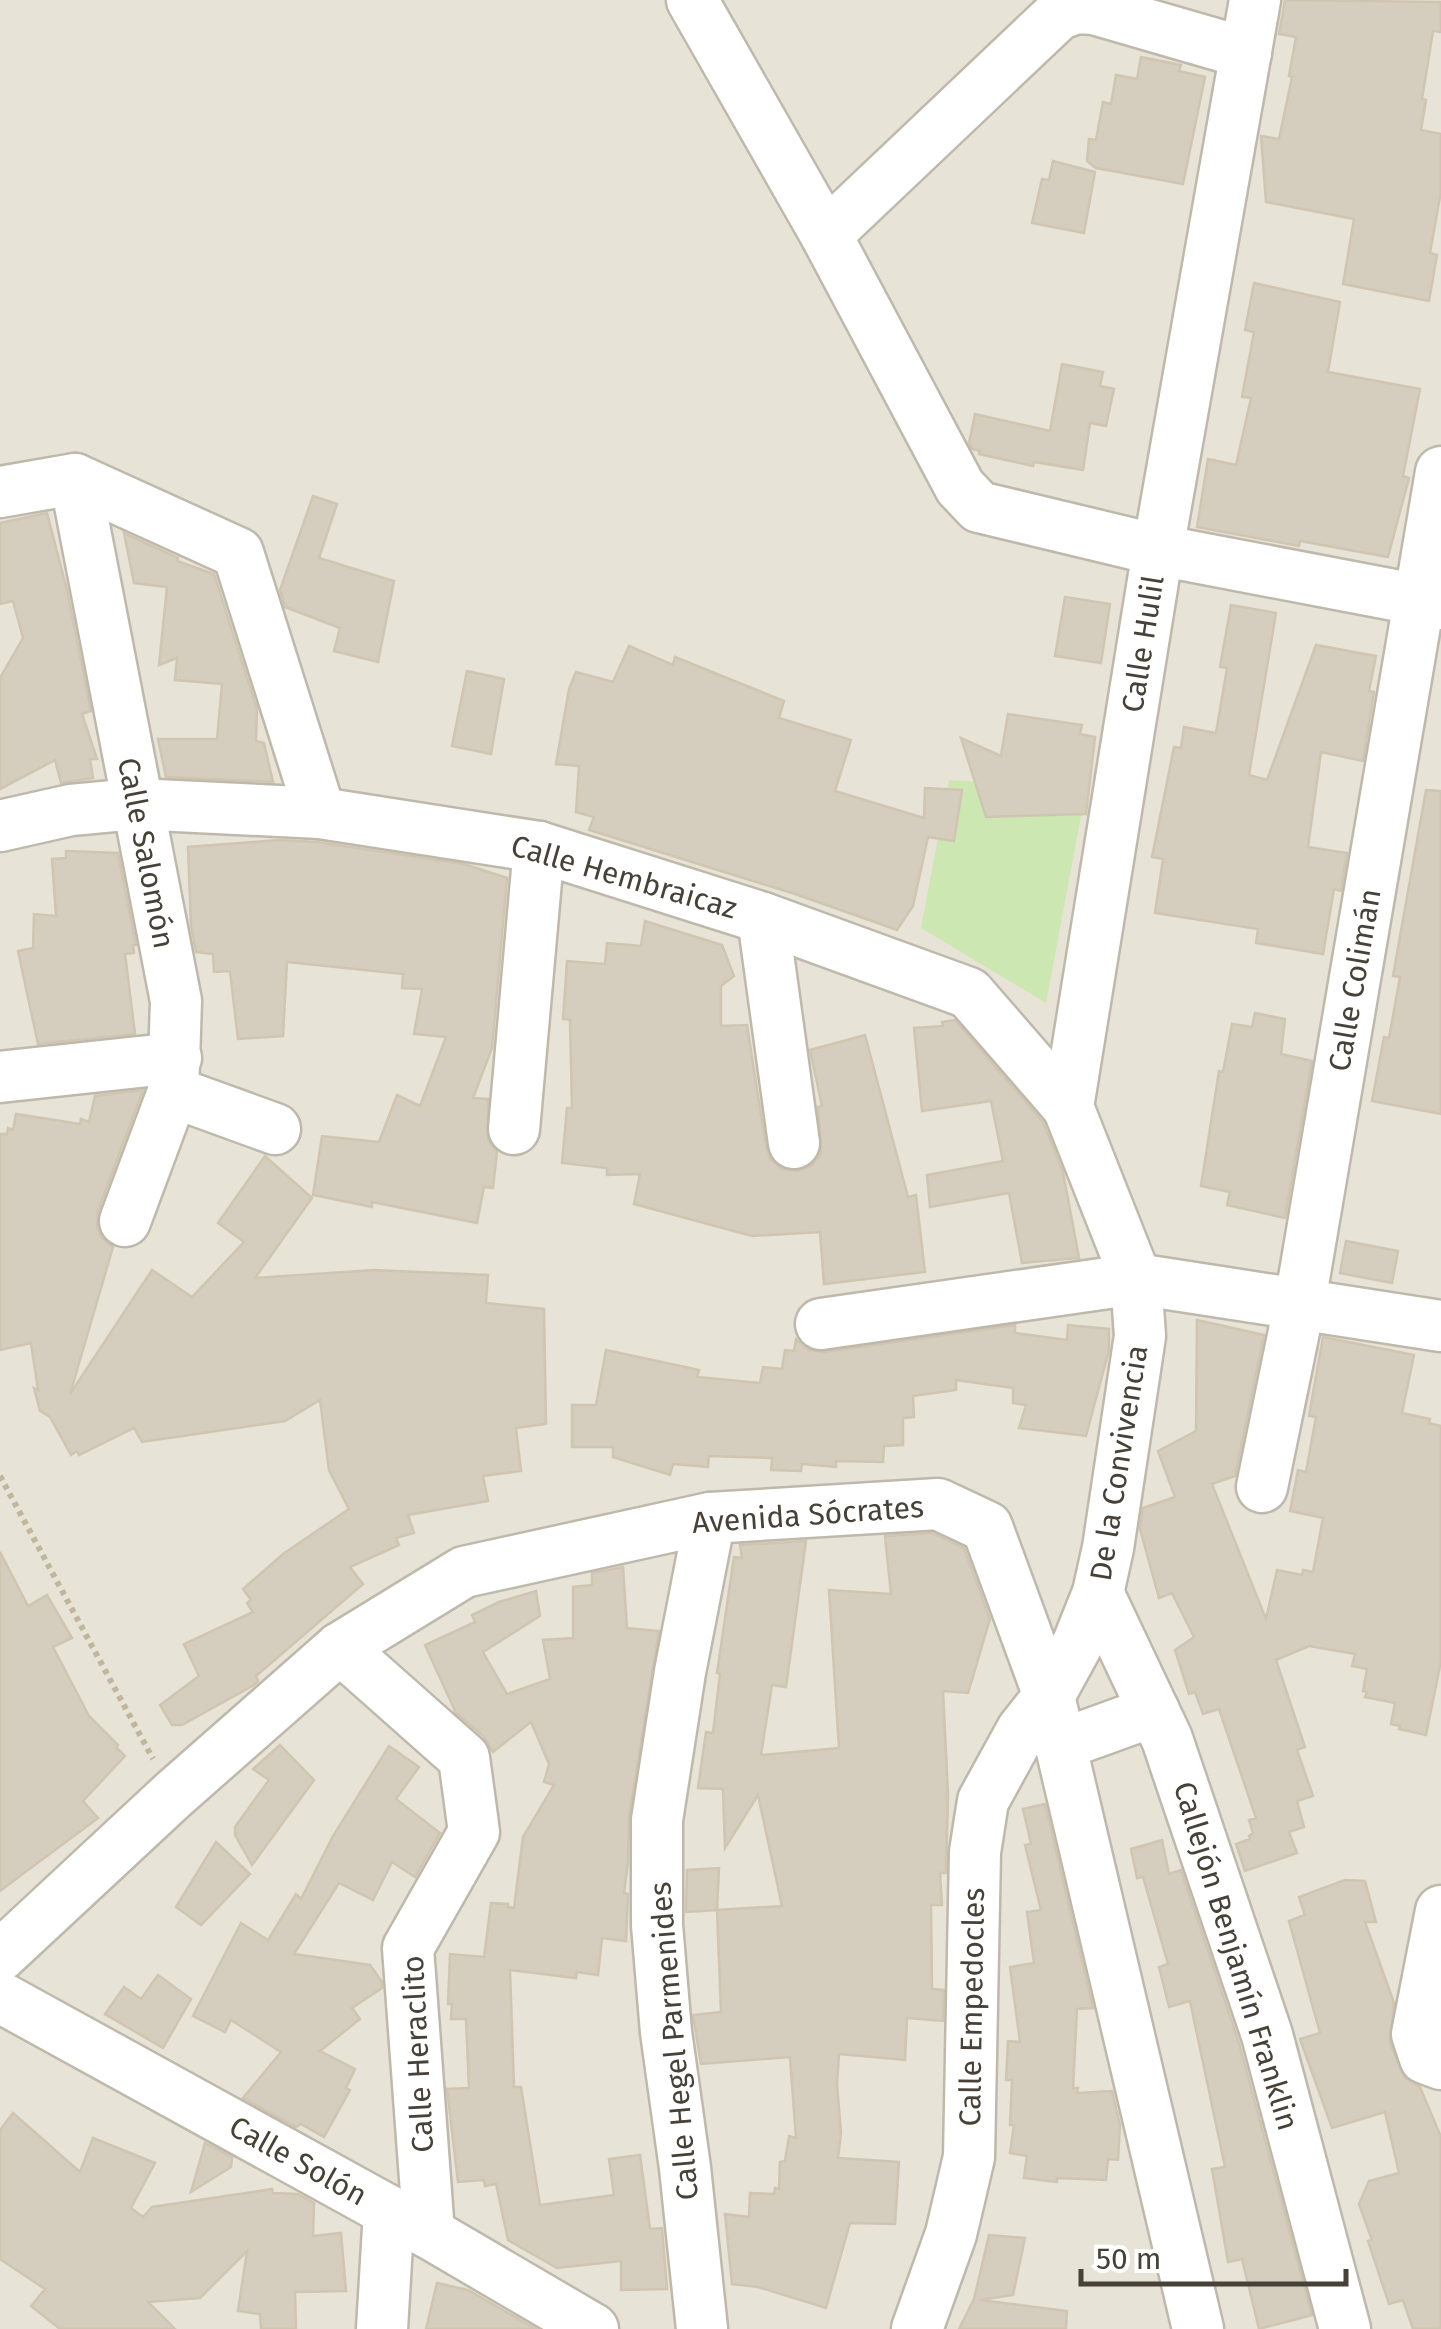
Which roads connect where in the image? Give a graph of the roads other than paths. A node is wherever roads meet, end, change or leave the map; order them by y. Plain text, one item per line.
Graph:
1 (692, 0) edge
2 (1255, 0) edge
3 (1246, 53) junction
4 (826, 236) junction
5 (1441, 472) edge
6 (75, 479) junction
7 (0, 492) edge
8 (1158, 550) junction
9 (1431, 602) edge
10 (135, 804) junction
11 (320, 812) junction
12 (0, 826) edge
13 (539, 848) junction
14 (763, 918) junction
15 (175, 1075) junction
16 (0, 1078) edge
17 (1068, 1107) junction
18 (514, 1128) dead end
19 (276, 1129) dead end
20 (794, 1143) dead end
21 (125, 1221) dead end
22 (1136, 1278) junction
23 (1300, 1302) junction
24 (821, 1324) dead end
25 (1441, 1326) edge
26 (1262, 1486) dead end
27 (710, 1518) junction
28 (1098, 1593) junction
29 (340, 1648) junction
30 (1049, 1696) junction
31 (1154, 1711) junction
32 (1060, 1745) junction
33 (1441, 1911) edge
34 (0, 1956) edge
35 (0, 1997) edge
36 (1433, 2061) edge
37 (409, 2222) junction
38 (382, 2329) edge
39 (593, 2329) edge
40 (702, 2329) edge
41 (918, 2329) edge
42 (1198, 2329) edge
43 (1345, 2329) edge

1 - 4 street
2 - 3 street, Calle Hulil
3 - 4 street
3 - 8 street, Calle Hulil
4 - 8 street
5 - 9 street, Calle Colimán
6 - 7 street
6 - 10 street, Calle Salomón
6 - 11 street
8 - 9 street
8 - 17 street, Calle Hulil
9 - 23 street, Calle Colimán
10 - 11 street, Calle Hembraicaz
10 - 12 street, Calle Hembraicaz
10 - 15 street, Calle Salomón
11 - 13 street, Calle Hembraicaz
13 - 14 street, Calle Hembraicaz
13 - 18 street
14 - 17 street, Calle Hembraicaz
14 - 20 street
15 - 16 street
15 - 19 street
15 - 21 street, Calle Salomón
17 - 22 street
22 - 23 street
22 - 24 street
22 - 28 street, De la Convivencia
23 - 25 street
23 - 26 street, Calle Colimán
27 - 29 street, Avenida Sócrates
27 - 30 street, Avenida Sócrates
27 - 40 street, Calle Hegel Parmenides
28 - 30 street, De la Convivencia
28 - 31 street, Callejón Benjamín Franklin
29 - 34 street, Avenida Sócrates
29 - 37 street, Calle Heraclito
30 - 32 street, Avenida Sócrates
30 - 41 street, Calle Empedocles
31 - 32 street
31 - 43 street, Callejón Benjamín Franklin
32 - 42 street, Avenida Sócrates
33 - 36 street
35 - 37 street, Calle Solón
37 - 38 street, Calle Heraclito
37 - 39 street, Calle Solón

